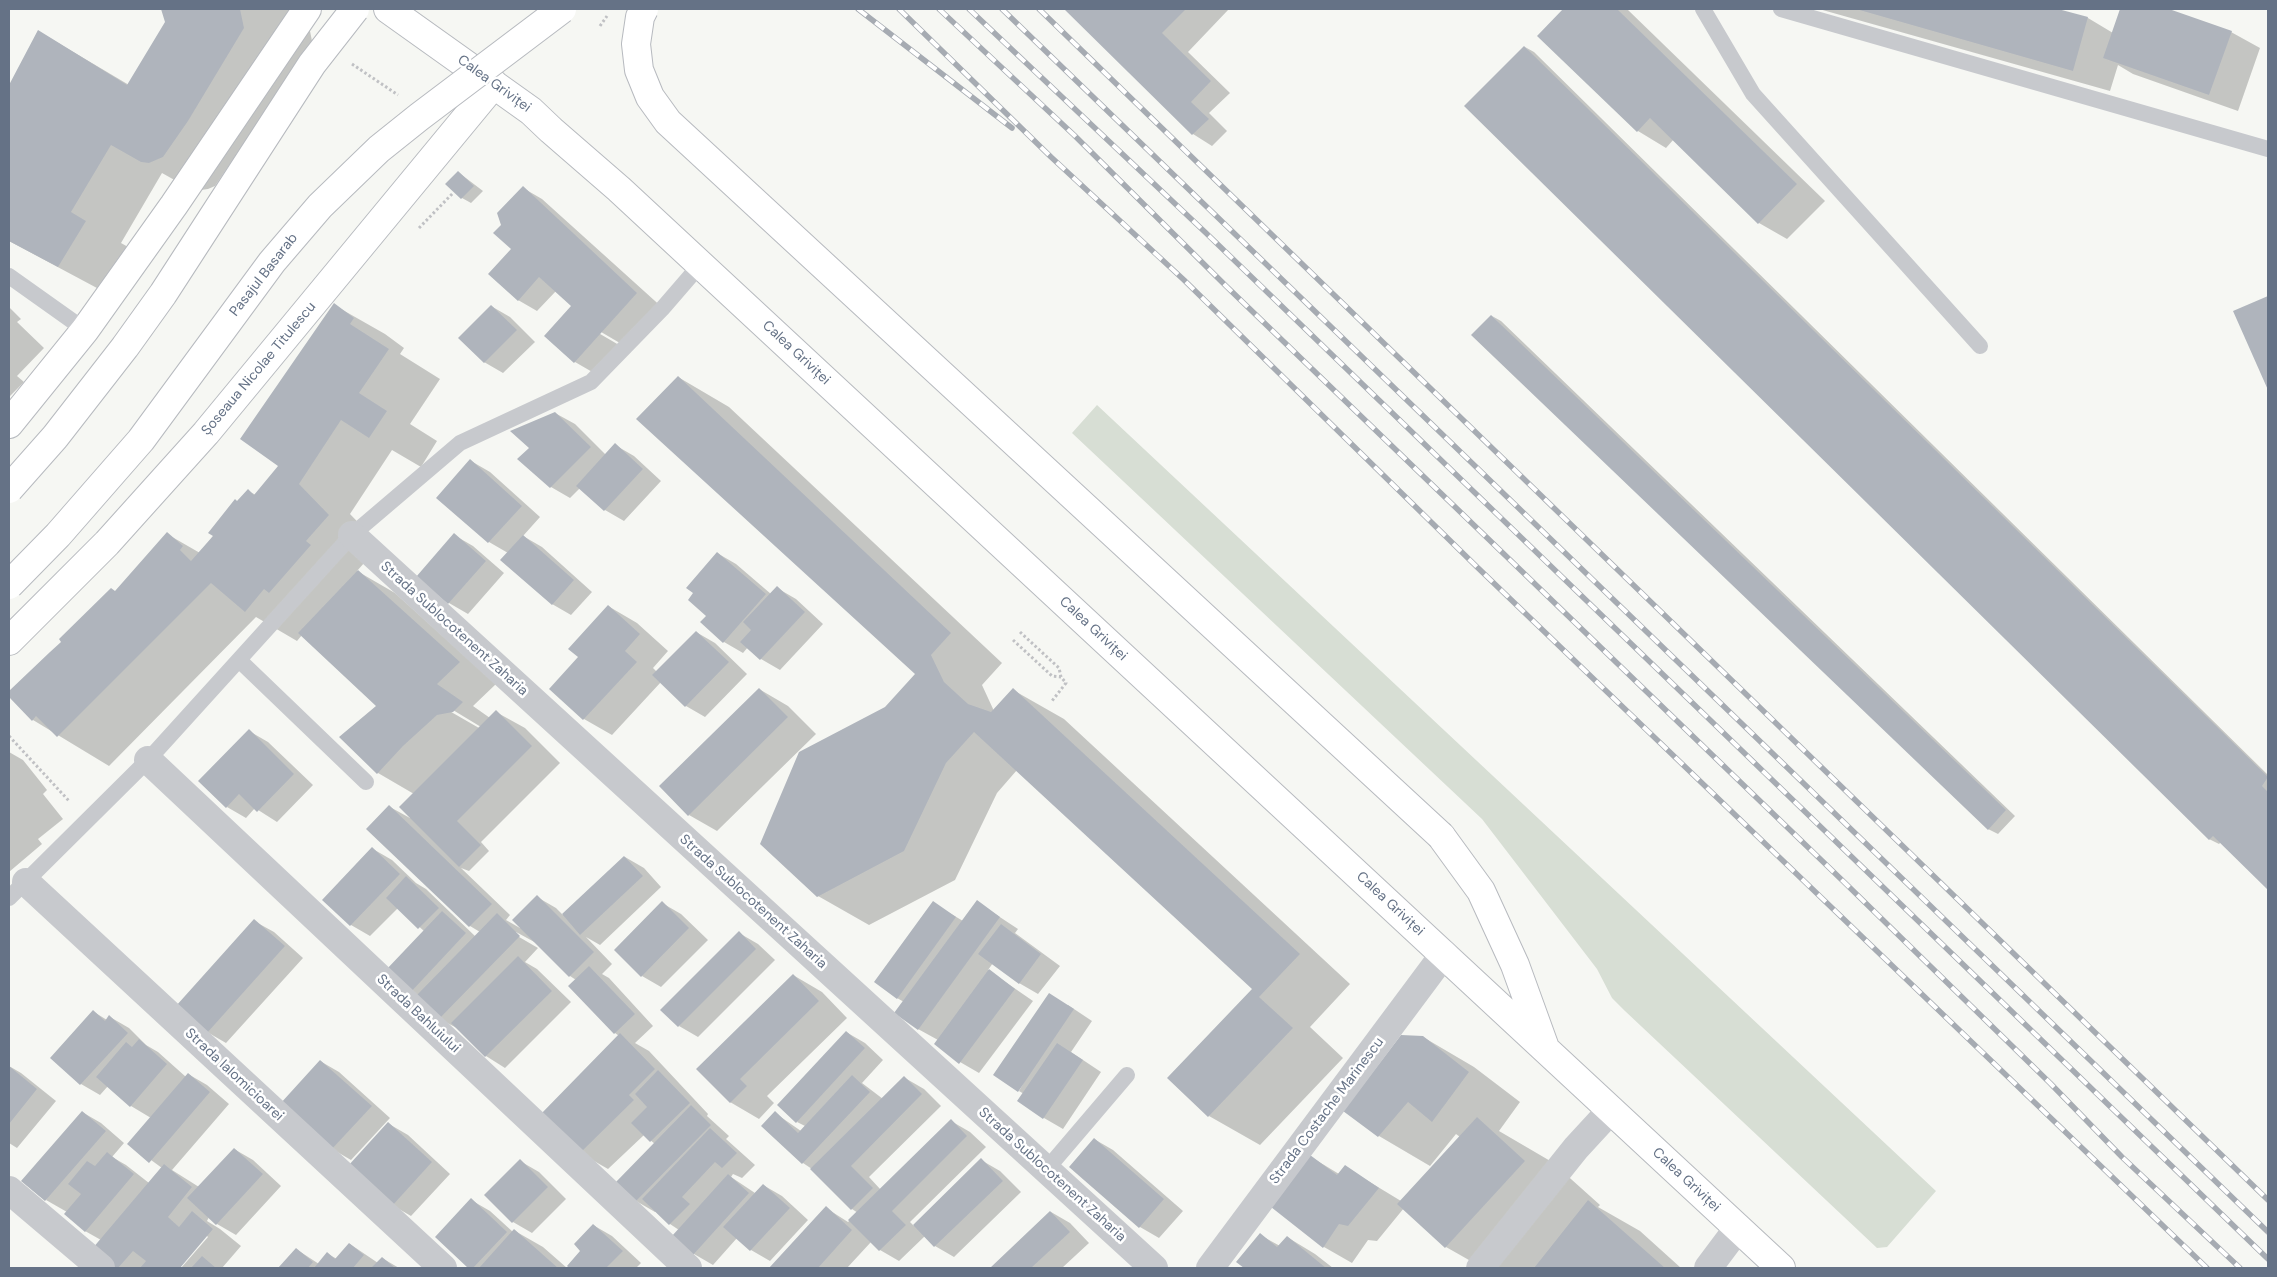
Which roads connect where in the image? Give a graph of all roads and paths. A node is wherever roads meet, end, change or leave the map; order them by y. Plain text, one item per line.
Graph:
1 (306, 9) edge
2 (356, 9) edge
3 (388, 9) edge
4 (562, 9) edge
5 (644, 9) edge
6 (1703, 9) edge
7 (1781, 9) edge
8 (351, 63) dead end
9 (494, 84) junction
10 (398, 96) dead end
11 (2268, 148) edge
12 (454, 192) dead end
13 (416, 230) dead end
14 (700, 265) junction
15 (9, 276) edge
16 (85, 330) junction
17 (1980, 346) dead end
18 (9, 424) edge
19 (9, 489) edge
20 (352, 535) junction
21 (9, 585) edge
22 (1020, 632) dead end
23 (1013, 640) dead end
24 (9, 641) edge
25 (238, 660) junction
26 (1060, 677) junction
27 (1052, 702) dead end
28 (9, 736) edge
29 (148, 760) junction
30 (366, 782) dead end
31 (87, 820) junction
32 (17, 890) edge
33 (1444, 954) junction
34 (1545, 1048) junction
35 (1126, 1075) dead end
36 (1611, 1110) junction
37 (1046, 1170) junction
38 (9, 1190) edge
39 (1738, 1228) junction
40 (101, 1268) edge
41 (443, 1268) edge
42 (688, 1268) edge
43 (1154, 1268) edge
44 (1210, 1268) edge
45 (1480, 1268) edge
46 (1708, 1268) edge
47 (1781, 1268) edge

1 - 16 main road
2 - 19 main road, bridge
3 - 9 main road, Calea Griviței
4 - 21 main road, Pasajul Basarab, bridge
5 - 34 main road, bridge
6 - 17 lane
7 - 11 lane
8 - 10 path
9 - 14 main road, Calea Griviței
9 - 24 main road, Șoseaua Nicolae Titulescu
12 - 13 path
14 - 20 lane
14 - 33 main road, Calea Griviței
15 - 16 lane
16 - 18 main road
20 - 25 lane
20 - 37 street, Strada Sublocotenent Zaharia
22 - 26 path
23 - 26 path
25 - 29 lane
25 - 30 lane
26 - 27 path
28 - 31 path
29 - 31 lane
29 - 42 street, Strada Bahluiului
31 - 32 lane
32 - 41 street, Strada Ialomicioarei
33 - 34 main road, Calea Griviței
33 - 44 street, Strada Costache Marinescu
34 - 36 main road, Calea Griviței
35 - 37 lane
36 - 39 main road, Calea Griviței
36 - 45 street
37 - 43 street, Strada Sublocotenent Zaharia
38 - 40 street
39 - 46 street
39 - 47 main road, Calea Griviței

